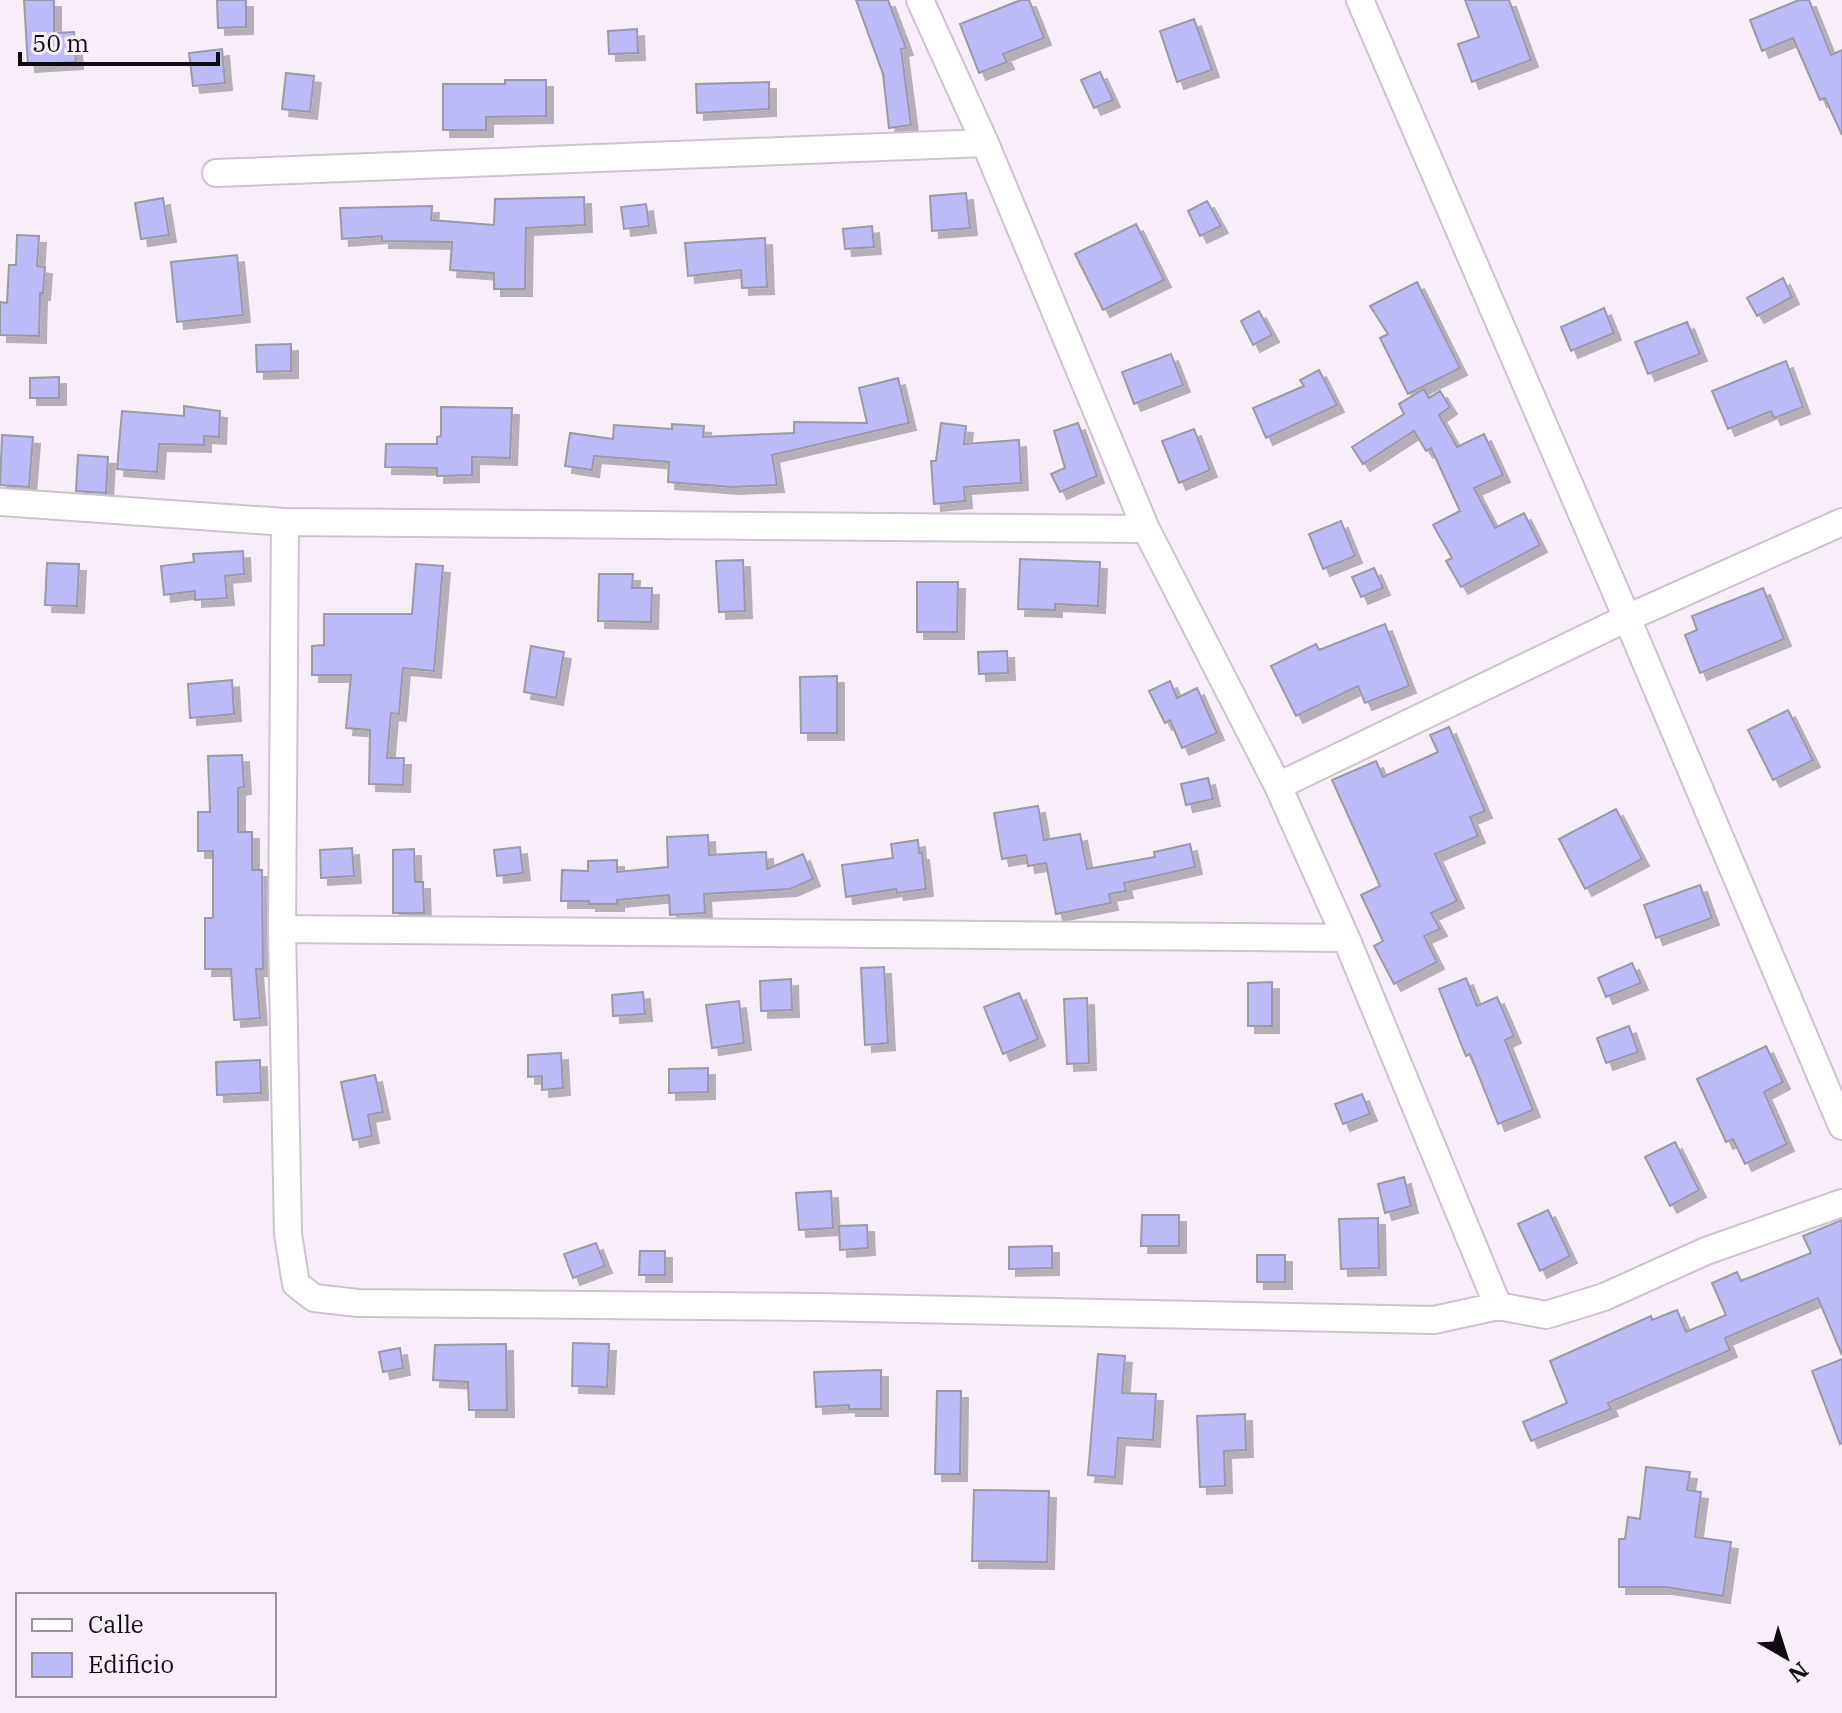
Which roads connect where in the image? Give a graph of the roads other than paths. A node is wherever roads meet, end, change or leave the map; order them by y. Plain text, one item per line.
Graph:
1 (1360, 0) edge
2 (931, 3) edge
3 (985, 143) junction
4 (216, 173) dead end
5 (0, 502) edge
6 (285, 522) junction
7 (1842, 522) edge
8 (1146, 529) junction
9 (1627, 618) junction
10 (1278, 786) junction
11 (282, 929) junction
12 (1346, 938) junction
13 (1842, 1126) edge
14 (1842, 1203) edge
15 (1498, 1306) junction

1 - 9 street
2 - 3 street
3 - 4 street
3 - 8 street
5 - 6 street
6 - 8 street
6 - 11 street
7 - 9 street
8 - 10 street
9 - 10 street
9 - 13 street
10 - 12 street
11 - 12 street
11 - 15 street
12 - 15 street
14 - 15 street

